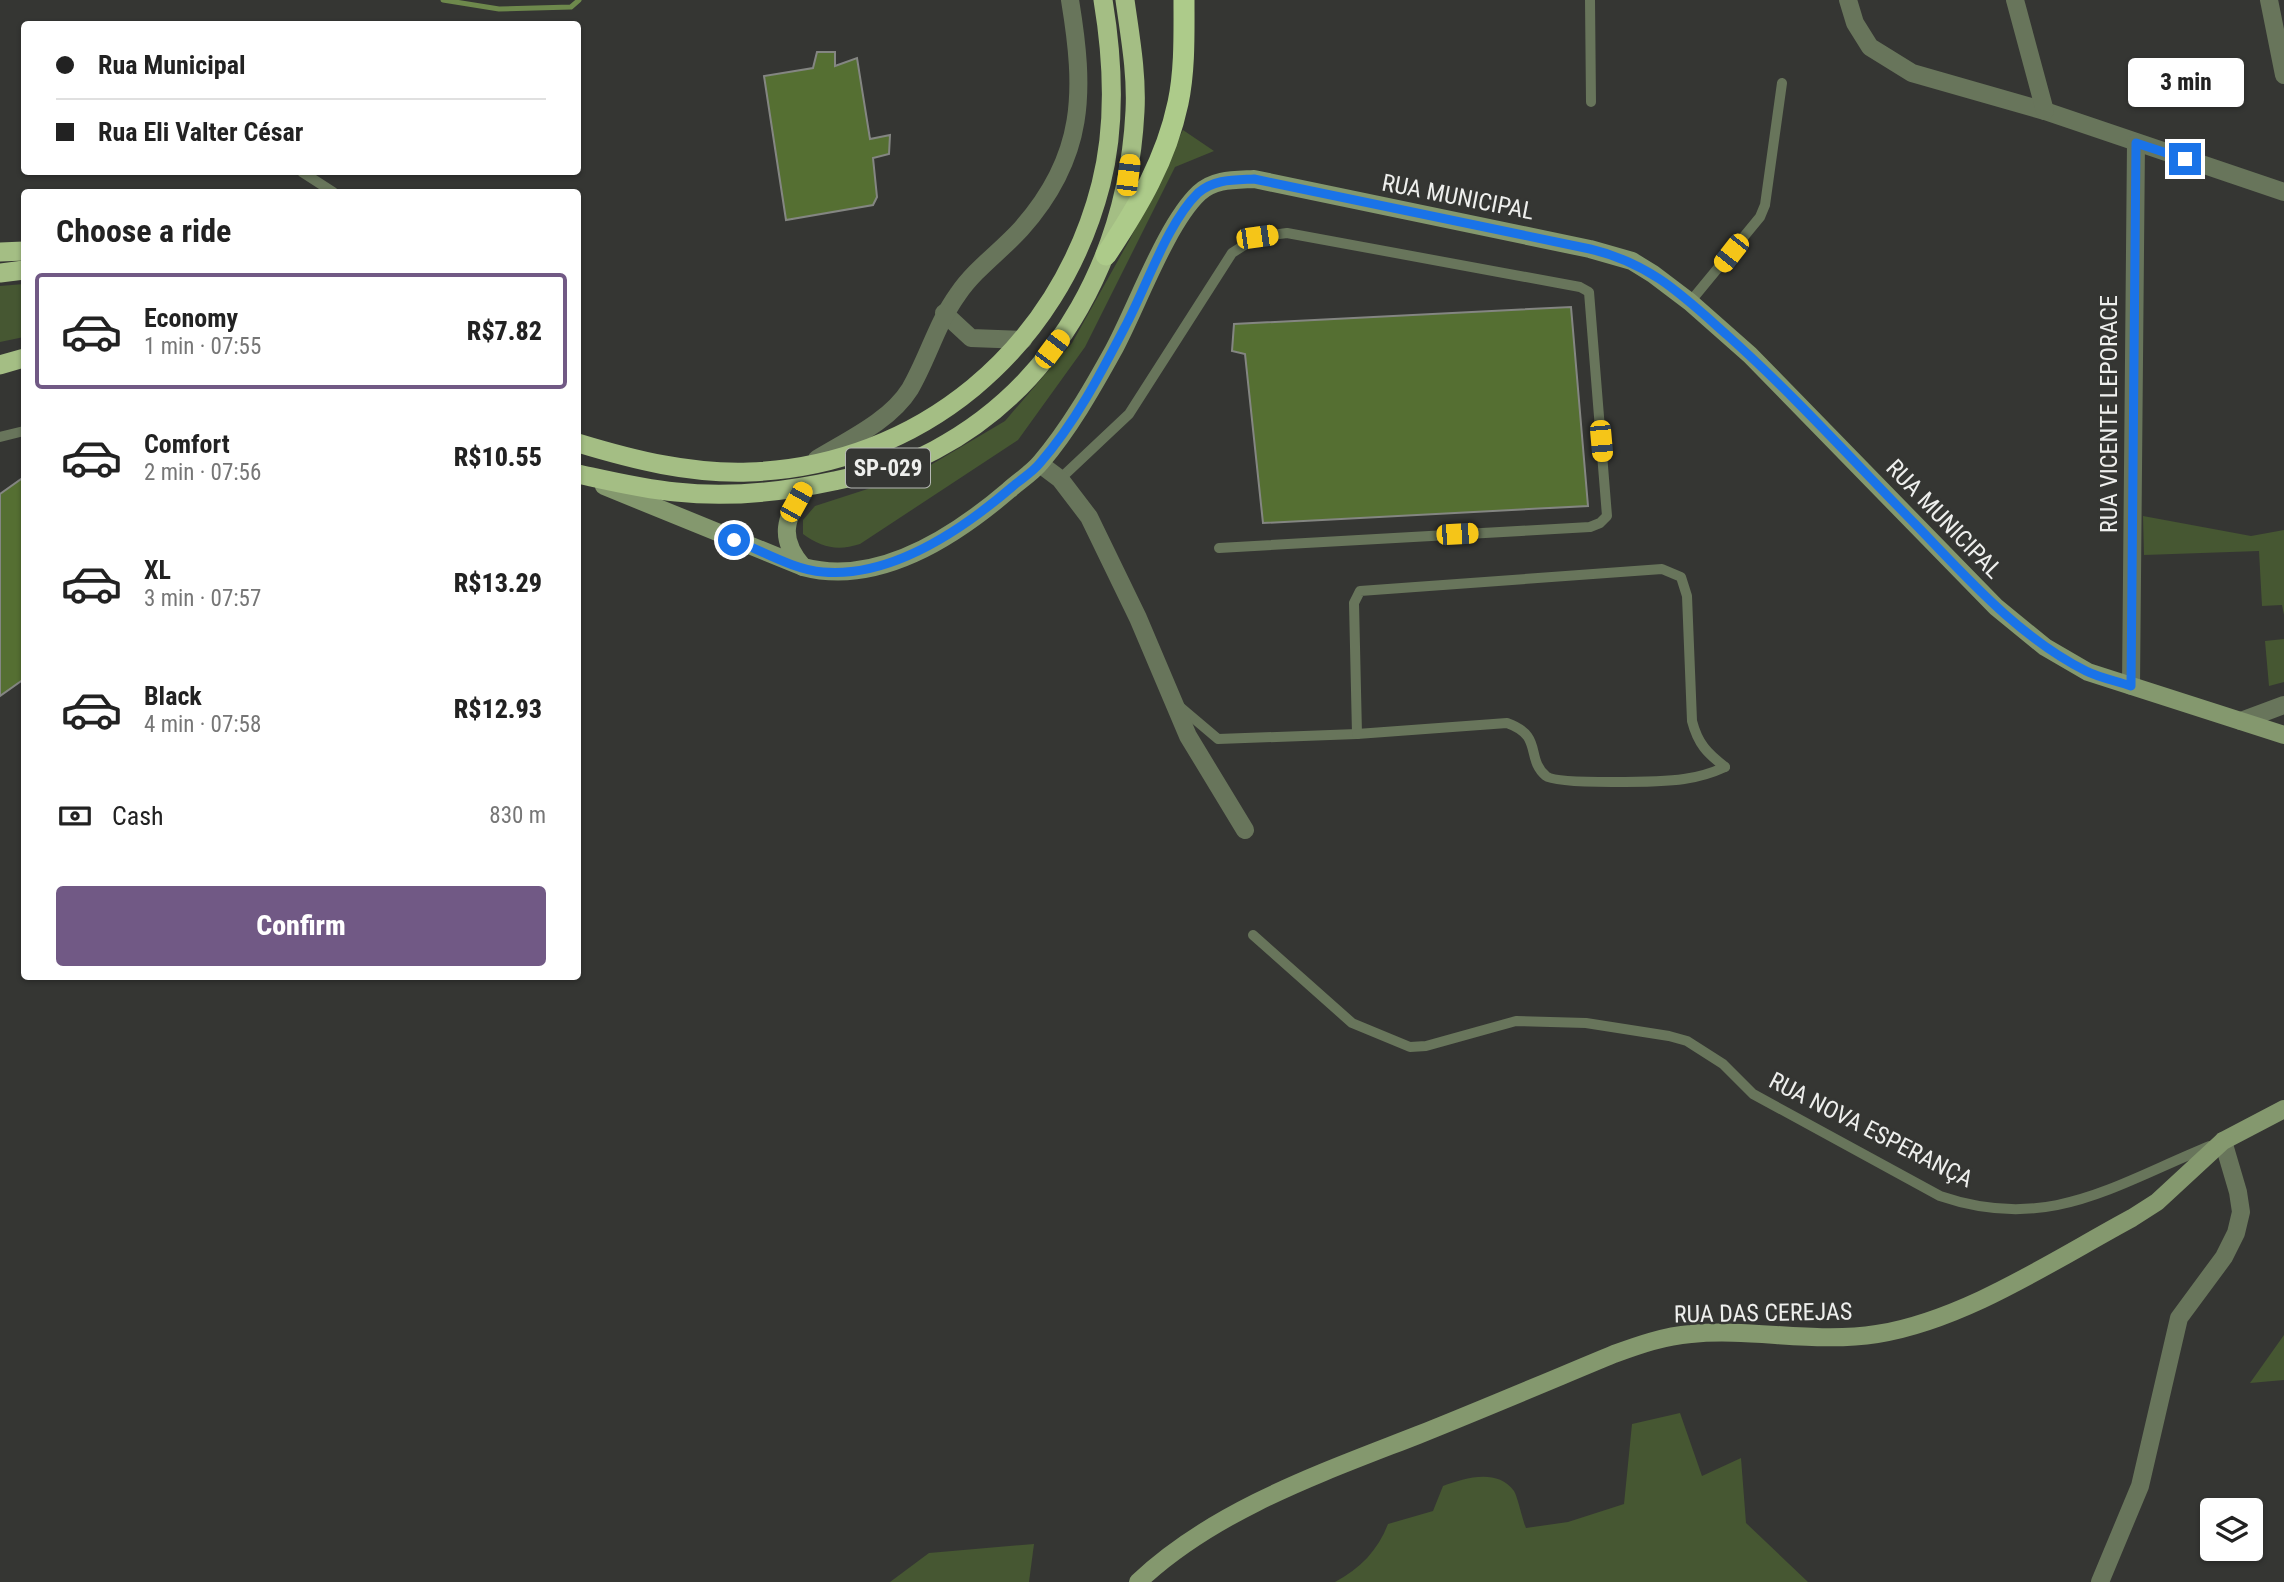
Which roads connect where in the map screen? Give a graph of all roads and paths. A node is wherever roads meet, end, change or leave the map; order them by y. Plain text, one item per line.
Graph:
1 (1070, 0) edge
2 (1103, 0) edge
3 (1125, 0) edge
4 (1184, 0) edge
5 (1590, 0) edge
6 (1848, 0) edge
7 (2015, 0) edge
8 (2269, 0) edge
9 (2284, 75) edge
10 (1782, 83) dead end
11 (1591, 102) dead end
12 (2045, 111) junction
13 (2136, 143) junction
14 (307, 175) edge
15 (328, 189) edge
16 (2284, 192) edge
17 (21, 251) edge
18 (0, 252) edge
19 (1106, 255) junction
20 (21, 270) edge
21 (0, 273) edge
22 (1690, 302) junction
23 (944, 313) junction
24 (1023, 340) junction
25 (21, 356) edge
26 (0, 357) edge
27 (21, 357) edge
28 (0, 365) edge
29 (21, 432) edge
30 (0, 437) edge
31 (581, 444) edge
32 (1040, 464) junction
33 (806, 466) junction
34 (581, 476) edge
35 (581, 476) edge
36 (1060, 479) junction
37 (804, 487) junction
38 (1219, 548) dead end
39 (803, 567) junction
40 (2131, 686) junction
41 (1173, 701) junction
42 (2284, 705) edge
43 (2241, 721) junction
44 (1357, 734) junction
45 (2284, 735) edge
46 (1245, 830) dead end
47 (1253, 935) dead end
48 (2284, 1109) edge
49 (2224, 1141) junction
50 (1138, 1582) edge
51 (2100, 1582) edge

1 - 23 street
2 - 24 highway, SP-029
3 - 19 highway, SP-029
4 - 19 highway
5 - 11 lane
6 - 12 street
7 - 12 street
8 - 9 street
10 - 22 lane
12 - 13 street
13 - 16 street
13 - 40 street, RUA VICENTE LEPORACE
14 - 15 lane
17 - 18 highway
19 - 37 highway, SP-029
20 - 21 highway
22 - 32 main road, RUA MUNICIPAL
22 - 40 main road, RUA MUNICIPAL
23 - 24 street
23 - 33 street
24 - 33 highway, SP-029
25 - 26 highway
27 - 28 highway
29 - 30 lane
31 - 33 highway, SP-029
32 - 36 street
32 - 39 main road, RUA MUNICIPAL
34 - 37 highway, SP-029
35 - 39 main road, RUA MUNICIPAL
36 - 38 lane
36 - 41 street
37 - 39 main road
40 - 43 main road, RUA MUNICIPAL
41 - 44 lane
41 - 46 street
42 - 43 street
43 - 45 main road, RUA MUNICIPAL
44 - 44 lane
47 - 49 lane, RUA NOVA ESPERANÇA
48 - 49 main road, RUA DAS CEREJAS
49 - 50 main road, RUA DAS CEREJAS
49 - 51 street

